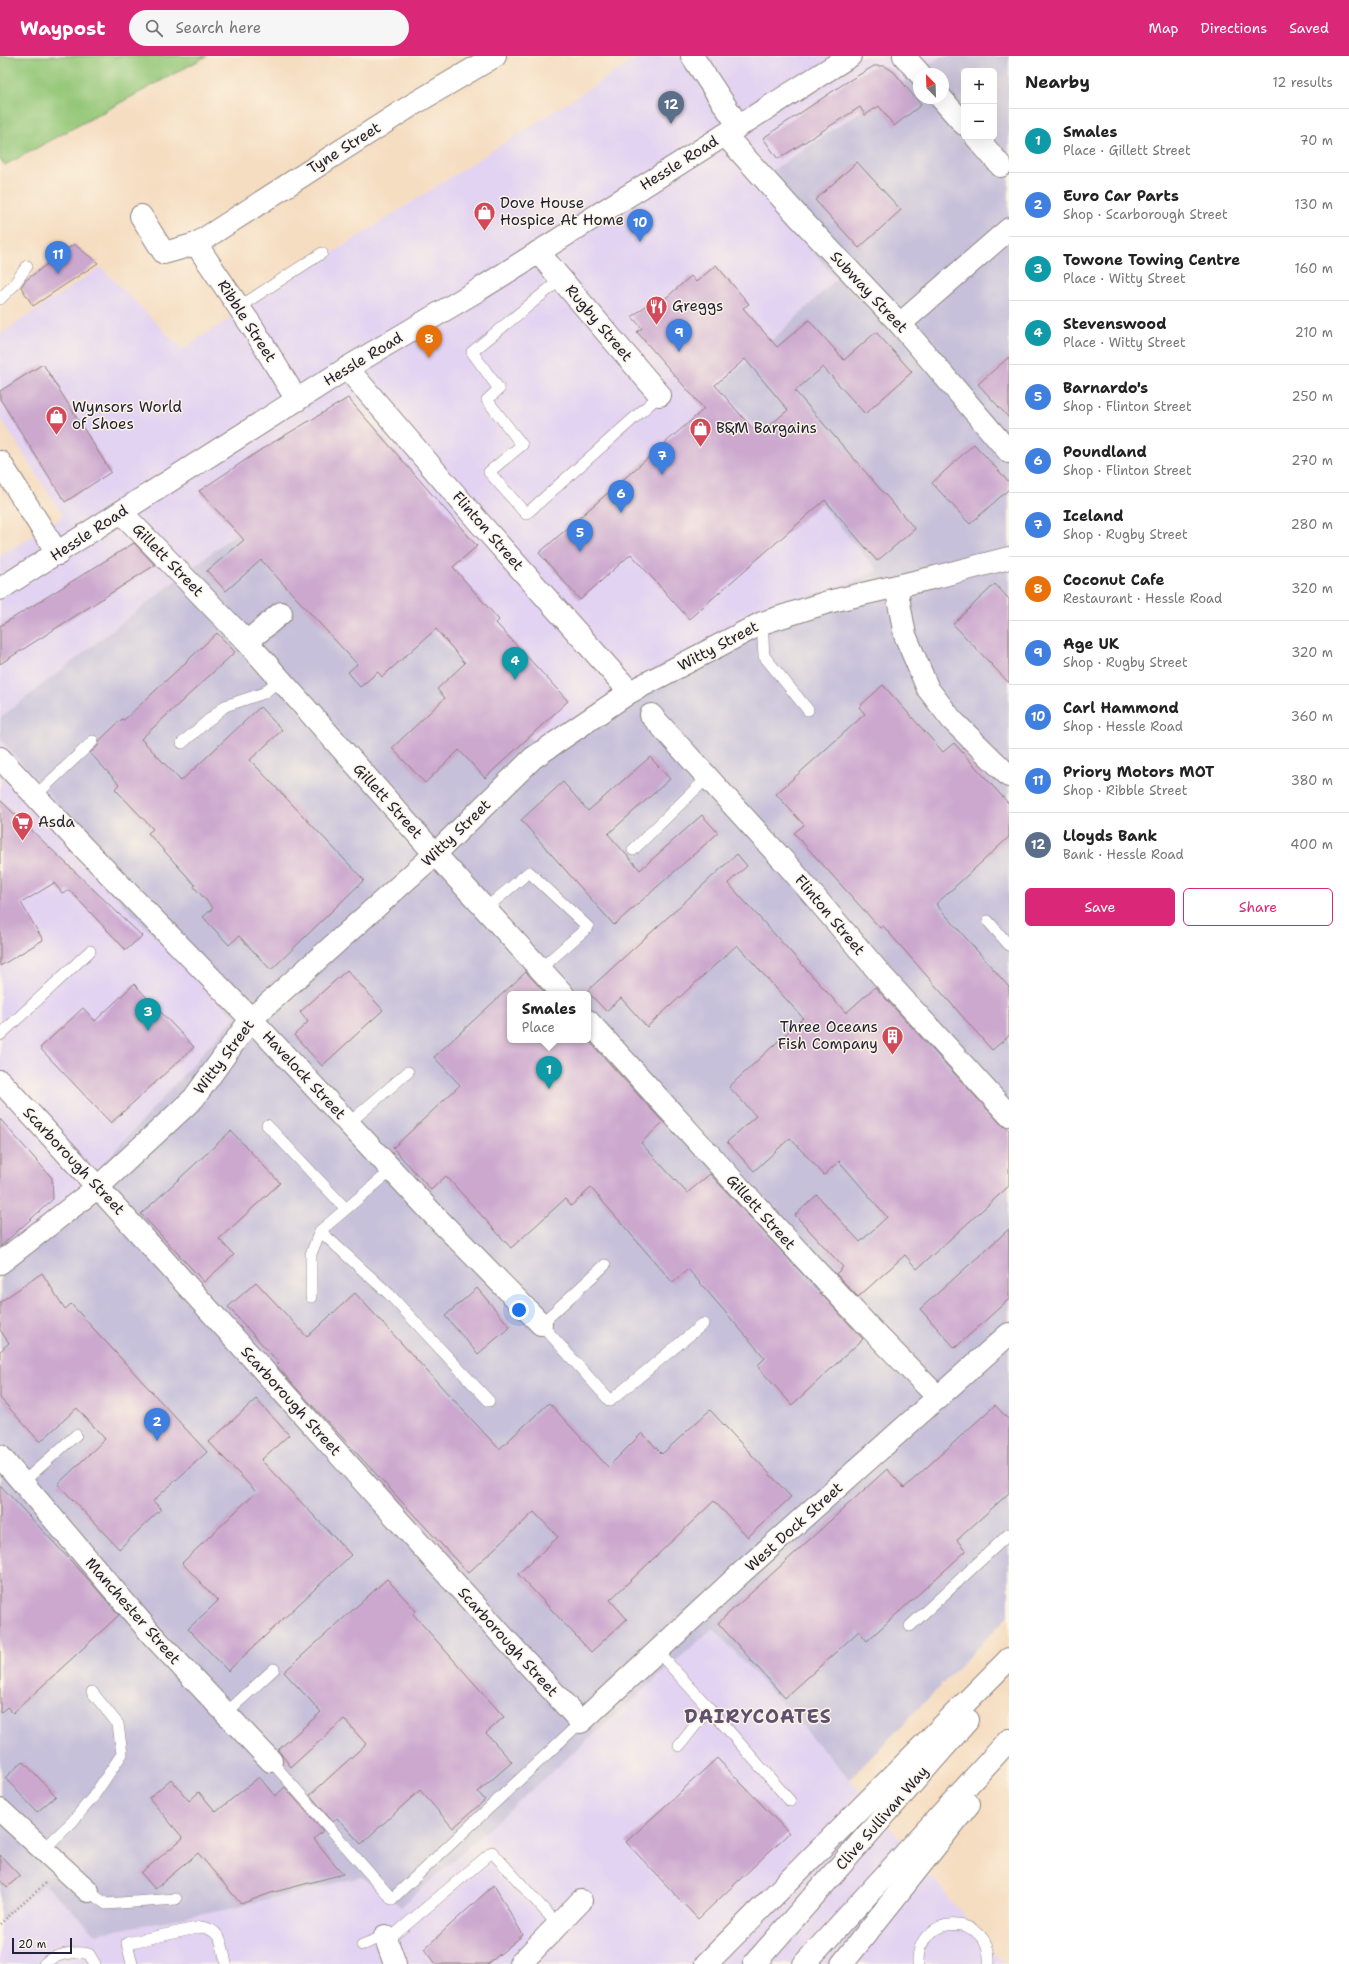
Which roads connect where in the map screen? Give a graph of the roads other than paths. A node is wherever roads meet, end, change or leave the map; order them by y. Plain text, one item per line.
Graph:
1 (495, 56) edge
2 (692, 56) edge
3 (850, 56) edge
4 (904, 56) edge
5 (915, 68) edge
6 (946, 104) edge
7 (961, 121) edge
8 (731, 130) junction
9 (979, 140) edge
10 (1001, 166) dead end
11 (141, 216) dead end
12 (1009, 228) edge
13 (196, 244) junction
14 (322, 252) dead end
15 (538, 252) junction
16 (28, 266) dead end
17 (561, 279) junction
18 (0, 298) edge
19 (239, 307) junction
20 (900, 324) junction
21 (347, 368) junction
22 (660, 395) joint
23 (297, 400) junction
24 (1009, 452) edge
25 (0, 462) edge
26 (121, 512) junction
27 (58, 554) junction
28 (1009, 558) edge
29 (896, 587) junction
30 (0, 589) edge
31 (281, 613) dead end
32 (762, 623) junction
33 (247, 642) junction
34 (280, 679) junction
35 (630, 692) junction
36 (808, 710) dead end
37 (651, 715) dead end
38 (93, 741) dead end
39 (182, 743) dead end
40 (0, 758) edge
41 (1009, 776) edge
42 (707, 778) junction
43 (35, 796) junction
44 (633, 850) dead end
45 (436, 854) junction
46 (486, 909) junction
47 (988, 921) dead end
48 (1009, 945) edge
49 (90, 951) dead end
50 (540, 969) junction
51 (560, 991) edge
52 (251, 1019) junction
53 (591, 1024) edge
54 (0, 1035) edge
55 (408, 1072) dead end
56 (0, 1081) edge
57 (1009, 1114) edge
58 (349, 1123) junction
59 (267, 1125) dead end
60 (392, 1170) junction
61 (98, 1186) junction
62 (346, 1209) junction
63 (320, 1231) junction
64 (0, 1263) edge
65 (605, 1265) dead end
66 (311, 1297) dead end
67 (541, 1324) junction
68 (703, 1324) dead end
69 (1009, 1334) edge
70 (939, 1398) junction
71 (489, 1401) dead end
72 (76, 1435) dead end
73 (0, 1456) edge
74 (22, 1483) junction
75 (1009, 1534) edge
76 (910, 1626) dead end
77 (657, 1651) junction
78 (1009, 1659) edge
79 (274, 1669) dead end
80 (1009, 1673) edge
81 (92, 1692) dead end
82 (709, 1708) junction
83 (226, 1713) junction
84 (581, 1722) junction
85 (1009, 1740) edge
86 (679, 1746) dead end
87 (1009, 1753) edge
88 (271, 1761) joint
89 (790, 1801) dead end
90 (0, 1810) edge
91 (43, 1850) junction
92 (88, 1891) joint
93 (176, 1899) dead end
94 (582, 1901) dead end
95 (558, 1926) junction
96 (386, 1938) junction
97 (362, 1945) dead end
98 (44, 1964) edge
99 (94, 1964) edge
100 (132, 1964) edge
101 (226, 1964) edge
102 (395, 1964) edge
103 (520, 1964) edge
104 (706, 1964) edge
105 (754, 1964) edge
106 (804, 1964) edge
107 (842, 1964) edge
108 (918, 1964) edge
109 (989, 1964) edge

1 - 13 main road, Tyne Street
2 - 8 main road, Subway Street
3 - 8 main road, Hessle Road
4 - 5 main road
6 - 7 main road
8 - 15 main road, Hessle Road
8 - 20 main road, Subway Street
9 - 10 main road
11 - 13 main road, Tyne Street
12 - 20 main road
13 - 19 main road, Ribble Street
14 - 19 lane
15 - 17 main road, Rugby Street
15 - 21 main road, Hessle Road
16 - 18 lane
17 - 22 main road, Rugby Street
17 - 22 lane
19 - 23 main road, Ribble Street
20 - 24 main road, Subway Street
21 - 23 main road, Hessle Road
21 - 35 main road, Flinton Street
23 - 26 main road, Hessle Road
25 - 27 main road
26 - 27 main road, Hessle Road
26 - 33 main road, Gillett Street
27 - 30 main road, Hessle Road
28 - 29 main road, Witty Street
29 - 32 main road, Witty Street
29 - 41 main road
31 - 33 main road
32 - 35 main road, Witty Street
32 - 36 lane
33 - 34 main road, Gillett Street
34 - 39 lane
34 - 45 main road, Gillett Street
35 - 45 main road, Witty Street
37 - 42 main road, Flinton Street
38 - 43 lane
40 - 43 main road, Havelock Street
42 - 44 lane
42 - 57 main road, Flinton Street
43 - 52 main road, Havelock Street
45 - 46 main road, Gillett Street
45 - 52 main road, Witty Street
46 - 50 main road, Gillett Street
46 - 50 lane
47 - 48 lane
49 - 54 lane
50 - 51 main road, Gillett Street
52 - 58 main road, Havelock Street
52 - 61 main road, Witty Street
53 - 70 main road, Gillett Street
55 - 58 lane
56 - 61 main road, Scarborough Street
58 - 60 main road, Havelock Street
59 - 62 lane
60 - 62 lane
60 - 67 main road, Havelock Street
61 - 64 main road, Witty Street
61 - 84 main road, Scarborough Street
62 - 63 lane
63 - 66 lane
63 - 71 lane
65 - 67 lane
67 - 68 lane
69 - 70 main road, West Dock Street
70 - 77 main road, West Dock Street
72 - 74 lane
73 - 74 main road, Manchester Street
74 - 83 main road, Manchester Street
75 - 76 lane
77 - 82 lane
77 - 84 main road, West Dock Street
78 - 104 main road
79 - 83 lane
80 - 105 main road, Clive Sullivan Way
81 - 91 lane
82 - 86 lane
82 - 89 lane
83 - 88 main road, Manchester Street
84 - 88 lane
85 - 106 main road
87 - 107 main road
90 - 91 main road
91 - 92 main road
92 - 93 lane
94 - 95 main road
95 - 96 lane
95 - 103 main road
96 - 97 lane
96 - 102 main road
98 - 99 lane
100 - 101 lane
108 - 109 lane

